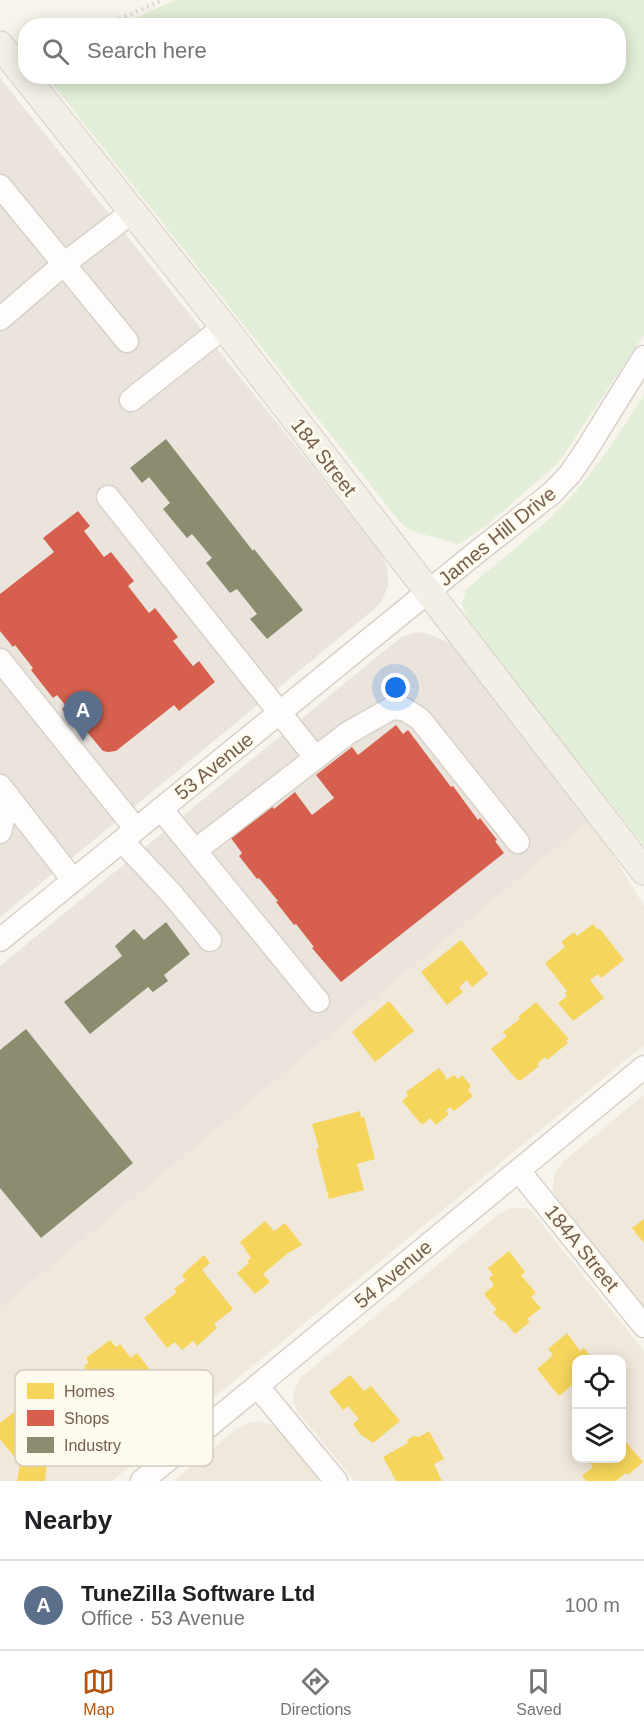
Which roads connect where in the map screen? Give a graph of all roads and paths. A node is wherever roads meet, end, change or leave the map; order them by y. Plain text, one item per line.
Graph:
1 (163, 0) edge
2 (121, 18) edge
3 (0, 45) edge
4 (18, 68) edge
5 (31, 84) edge
6 (0, 186) edge
7 (132, 212) junction
8 (64, 264) junction
9 (0, 319) edge
10 (224, 327) junction
11 (127, 340) dead end
12 (644, 357) edge
13 (131, 400) dead end
14 (108, 497) dead end
15 (428, 592) junction
16 (0, 660) edge
17 (279, 712) junction
18 (315, 757) junction
19 (4, 792) edge
20 (161, 809) junction
21 (0, 832) edge
22 (129, 835) junction
23 (519, 842) dead end
24 (196, 850) junction
25 (644, 871) edge
26 (73, 880) junction
27 (0, 940) edge
28 (210, 940) dead end
29 (318, 1001) dead end
30 (644, 1067) edge
31 (519, 1171) junction
32 (644, 1326) edge
33 (258, 1387) junction
34 (213, 1423) edge
35 (161, 1466) edge
36 (142, 1481) edge
37 (336, 1481) edge

1 - 2 path
3 - 4 main road, 184 Street
5 - 7 main road, 184 Street
6 - 8 street
7 - 8 street
7 - 10 main road, 184 Street
8 - 9 street
8 - 11 street
10 - 13 street
10 - 15 main road, 184 Street
12 - 15 street, James Hill Drive
14 - 17 street
15 - 17 street, 53 Avenue
15 - 25 main road, 184 Street
16 - 22 street
17 - 18 street
17 - 20 street, 53 Avenue
18 - 23 street
18 - 24 street
19 - 21 street
19 - 26 street
20 - 22 street, 53 Avenue
20 - 24 street
22 - 26 street, 53 Avenue
22 - 28 street
24 - 29 street
26 - 27 street, 53 Avenue
30 - 31 street, 54 Avenue
31 - 32 street, 184A Street
31 - 33 street, 54 Avenue
33 - 34 street, 54 Avenue
33 - 37 street
35 - 36 street, 54 Avenue

